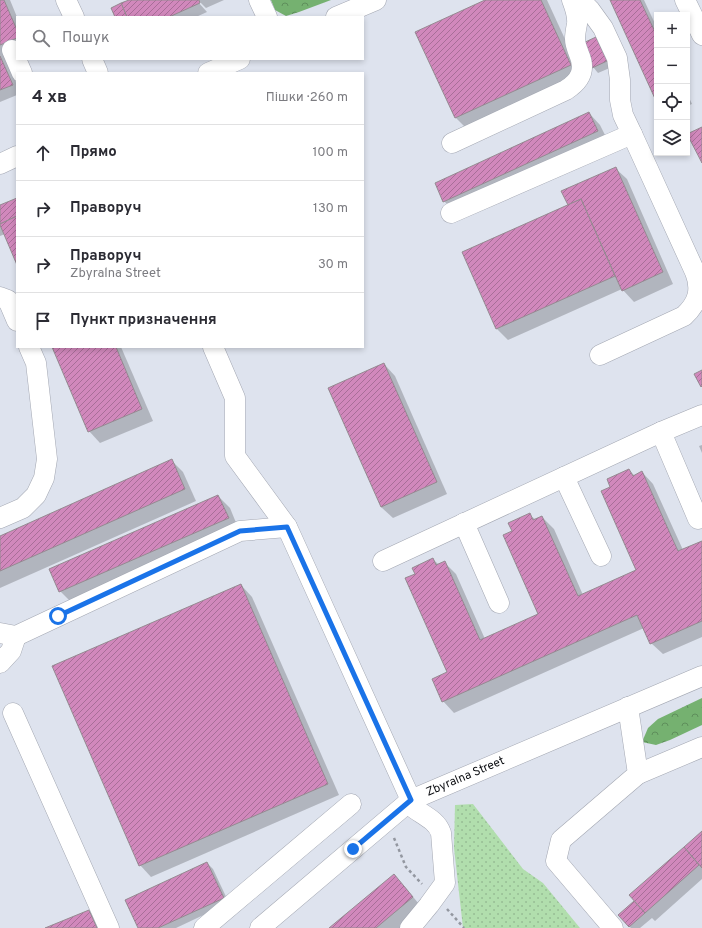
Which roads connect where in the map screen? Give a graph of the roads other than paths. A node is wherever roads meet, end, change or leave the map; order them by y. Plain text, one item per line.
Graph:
1 (66, 0) edge
2 (259, 0) edge
3 (376, 0) edge
4 (572, 0) edge
5 (580, 0) edge
6 (685, 0) edge
7 (74, 16) edge
8 (267, 16) edge
9 (338, 16) edge
10 (702, 36) edge
11 (12, 50) dead end
12 (16, 59) edge
13 (16, 60) edge
14 (92, 60) edge
15 (238, 60) edge
16 (22, 72) edge
17 (98, 72) edge
18 (210, 72) edge
19 (632, 134) junction
20 (452, 143) dead end
21 (16, 156) edge
22 (0, 164) edge
23 (451, 213) dead end
24 (0, 297) edge
25 (16, 318) edge
26 (29, 348) edge
27 (213, 348) edge
28 (600, 355) dead end
29 (702, 415) edge
30 (661, 432) junction
31 (564, 477) junction
32 (0, 518) edge
33 (698, 519) dead end
34 (464, 523) junction
35 (287, 527) junction
36 (601, 556) dead end
37 (383, 561) dead end
38 (499, 603) dead end
39 (8, 634) edge
40 (0, 663) edge
41 (702, 676) edge
42 (628, 707) junction
43 (13, 713) dead end
44 (702, 747) edge
45 (638, 774) junction
46 (411, 800) junction
47 (351, 804) dead end
48 (109, 928) edge
49 (204, 928) edge
50 (260, 928) edge
51 (410, 928) edge
52 (613, 928) edge

1 - 7 street
2 - 8 street
3 - 9 street
4 - 20 street
5 - 19 street
6 - 10 street
11 - 12 street
13 - 16 street
14 - 17 street
15 - 18 street
19 - 23 street
19 - 28 street
21 - 22 street
24 - 25 street
26 - 32 street
27 - 35 street
29 - 30 street
30 - 31 street
30 - 33 street
31 - 34 street
31 - 36 street
34 - 37 street
34 - 38 street
35 - 39 street
35 - 46 street
39 - 40 street
41 - 42 street, Zbyralna Street
42 - 45 street
42 - 46 street, Zbyralna Street
43 - 48 street
44 - 45 street
45 - 52 street
46 - 50 street, Zbyralna Street
46 - 51 street
47 - 49 street

